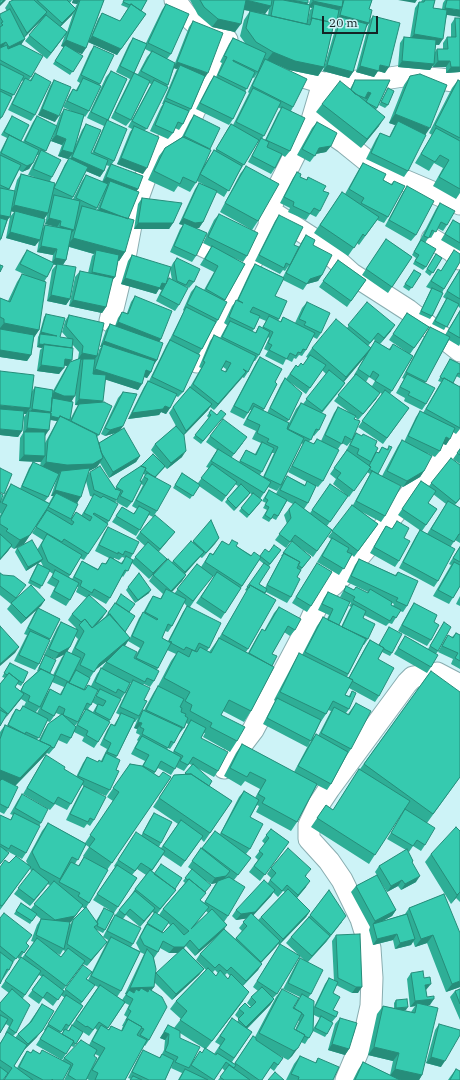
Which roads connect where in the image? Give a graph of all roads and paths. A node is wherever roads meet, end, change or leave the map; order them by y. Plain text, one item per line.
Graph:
1 (175, 0) edge
2 (227, 40) junction
3 (322, 83) junction
4 (460, 83) edge
5 (312, 120) junction
6 (460, 204) edge
7 (270, 210) junction
8 (432, 239) edge
9 (203, 246) edge
10 (460, 259) edge
11 (248, 267) junction
12 (110, 321) dead end
13 (460, 351) edge
14 (198, 362) edge
15 (460, 439) edge
16 (460, 685) edge
17 (224, 768) edge
18 (355, 1072) edge

1 - 2 street
2 - 3 street
2 - 12 street
3 - 4 street
3 - 5 street
5 - 6 street
5 - 7 street
7 - 11 street
7 - 13 street
8 - 10 street
9 - 11 street
11 - 14 street
15 - 17 street
16 - 18 street

